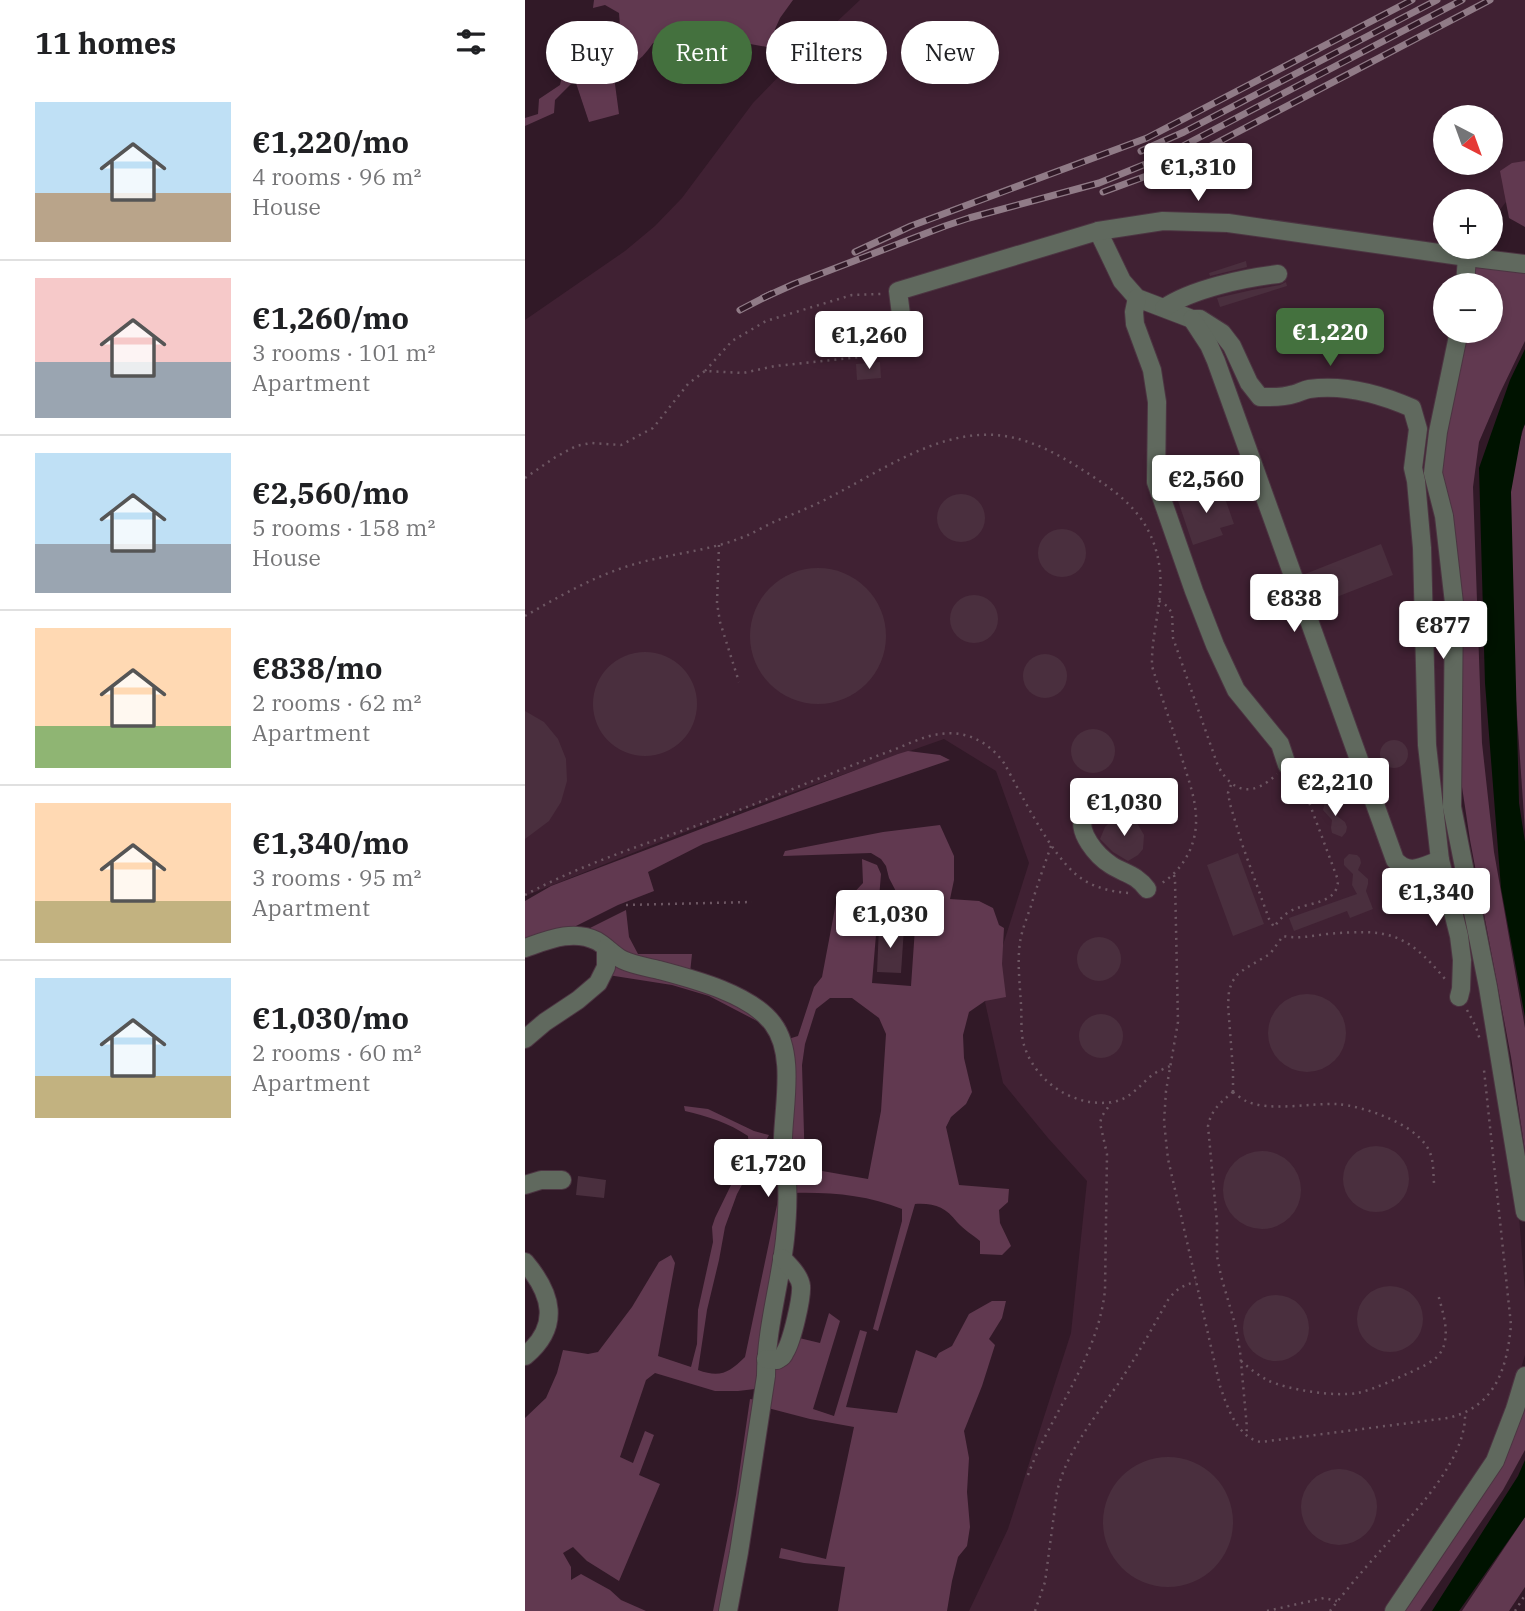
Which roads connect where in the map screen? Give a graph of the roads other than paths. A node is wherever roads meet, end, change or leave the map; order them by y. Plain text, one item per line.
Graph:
1 (1098, 231) junction
2 (1433, 252) edge
3 (1487, 259) edge
4 (1517, 262) edge
5 (1278, 274) dead end
6 (1137, 298) junction
7 (1180, 307) junction
8 (903, 330) road end
9 (1457, 343) edge
10 (1287, 765) road end
11 (1112, 789) dead end
12 (1440, 860) junction
13 (1147, 889) dead end
14 (525, 948) edge
15 (606, 948) junction
16 (1455, 991) road end
17 (525, 1040) edge
18 (562, 1180) dead end
19 (525, 1185) edge
20 (1525, 1212) edge
21 (782, 1258) junction
22 (525, 1262) edge
23 (525, 1356) edge
24 (766, 1359) junction
25 (1525, 1376) edge
26 (728, 1611) edge
27 (1394, 1611) edge

1 - 2 street
1 - 6 street
1 - 8 street
3 - 4 street
5 - 7 street
6 - 7 street
6 - 10 street
7 - 12 street
7 - 12 street
9 - 20 street
11 - 13 street
12 - 16 street
14 - 15 street
15 - 17 street
15 - 21 street
18 - 19 street
21 - 24 street
21 - 24 street
22 - 23 street
24 - 26 street
25 - 27 street

